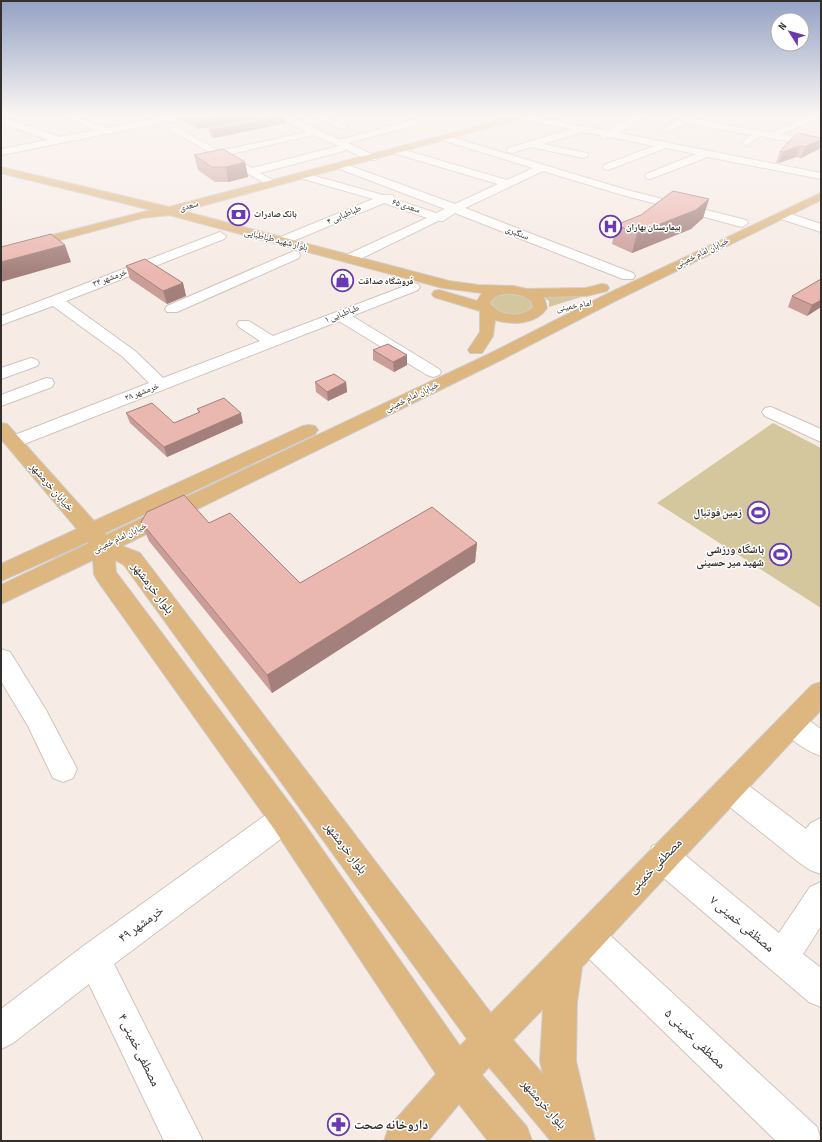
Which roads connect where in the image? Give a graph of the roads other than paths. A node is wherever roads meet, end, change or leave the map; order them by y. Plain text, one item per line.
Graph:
1 (242, 167) edge
2 (265, 167) edge
3 (336, 167) edge
4 (345, 167) edge
5 (452, 167) edge
6 (544, 167) joint
7 (672, 167) edge
8 (778, 167) edge
9 (1, 170) edge
10 (250, 172) junction
11 (304, 176) junction
12 (650, 176) dead end
13 (821, 176) edge
14 (1, 177) edge
15 (272, 184) junction
16 (508, 184) junction
17 (821, 186) edge
18 (407, 190) junction
19 (821, 196) edge
20 (384, 199) junction
21 (457, 209) junction
22 (169, 211) junction
23 (141, 215) junction
24 (782, 215) junction
25 (439, 218) junction
26 (155, 219) junction
27 (742, 223) junction
28 (821, 228) edge
29 (220, 236) junction
30 (282, 242) junction
31 (1, 252) edge
32 (294, 255) junction
33 (1, 258) edge
34 (349, 258) junction
35 (628, 276) junction
36 (413, 287) junction
37 (506, 290) junction
38 (526, 293) junction
39 (606, 293) junction
40 (55, 300) junction
41 (172, 309) dead end
42 (486, 310) junction
43 (340, 315) junction
44 (1, 321) edge
45 (533, 322) junction
46 (244, 324) dead end
47 (272, 342) junction
48 (476, 350) junction
49 (30, 363) dead end
50 (434, 372) junction
51 (1, 374) edge
52 (46, 383) dead end
53 (160, 385) junction
54 (1, 401) edge
55 (771, 412) dead end
56 (7, 435) edge
57 (821, 436) edge
58 (97, 539) junction
59 (1, 573) edge
60 (1, 595) edge
61 (1, 659) edge
62 (821, 693) edge
63 (792, 723) junction
64 (821, 744) edge
65 (63, 769) dead end
66 (730, 789) junction
67 (284, 819) junction
68 (817, 847) edge
69 (663, 857) junction
70 (821, 898) edge
71 (577, 947) junction
72 (782, 957) junction
73 (94, 959) junction
74 (821, 990) edge
75 (1, 1031) edge
76 (489, 1040) junction
77 (460, 1076) junction
78 (505, 1137) edge
79 (576, 1140) edge
80 (184, 1141) edge
81 (403, 1141) edge
82 (803, 1141) edge

1 - 10 street
2 - 10 street
3 - 11 main road, سعدی
4 - 18 street, سنگبری
5 - 16 street
6 - 16 street
6 - 27 street
7 - 12 street
8 - 13 street
9 - 22 main road, بلوار شهید طباطبایی
10 - 15 street
11 - 15 main road, سعدی
11 - 20 street, سعدی ۶۵
14 - 23 main road, بلوار شهید طباطبایی
15 - 22 main road, سعدی
16 - 21 street
17 - 27 main road, خیابان امام خمینی
18 - 20 street, طباطبایی ۴
18 - 21 street, سنگبری
19 - 24 main road, خیابان امام خمینی
20 - 25 street, سعدی ۶۵
20 - 30 street, طباطبایی ۴
21 - 25 street
21 - 35 street, سنگبری
22 - 23 main road
22 - 26 main road
22 - 30 main road, بلوار شهید طباطبایی
23 - 26 main road, بلوار شهید طباطبایی
23 - 31 main road
24 - 28 street
24 - 39 main road, خیابان امام خمینی
25 - 34 street
26 - 29 main road, بلوار شهید طباطبایی
26 - 33 main road
27 - 35 main road, خیابان امام خمینی
29 - 32 main road, بلوار شهید طباطبایی
29 - 40 street, خرمشهر ۳۴
30 - 34 main road, بلوار شهید طباطبایی
32 - 36 main road, بلوار شهید طباطبایی
32 - 41 street
34 - 37 main road, بلوار شهید طباطبایی
35 - 39 main road, خیابان امام خمینی
36 - 42 main road, بلوار شهید طباطبایی
36 - 43 street, طباطبایی ۱
37 - 38 main road, بلوار شهید طباطبایی
37 - 42 main road
38 - 39 main road, بلوار شهید طباطبایی
38 - 45 main road
39 - 45 main road, خیابان امام خمینی
39 - 45 main road, خیابان امام خمینی
40 - 44 street, خرمشهر ۳۴
40 - 53 street
42 - 45 main road, بلوار شهید طباطبایی
42 - 48 main road
43 - 47 street, طباطبایی ۱
43 - 50 street
45 - 48 main road, خیابان امام خمینی
45 - 58 main road, خیابان امام خمینی
46 - 47 street
47 - 53 street, خرمشهر ۲۸
48 - 50 main road, خیابان امام خمینی
49 - 51 street
50 - 58 main road, خیابان امام خمینی
52 - 54 street
53 - 56 street, خرمشهر ۲۸
55 - 57 street
56 - 58 main road, خیابان خرمشهر
58 - 59 main road, خیابان امام خمینی
58 - 60 main road, خیابان امام خمینی
58 - 67 main road
58 - 76 main road, بلوار خرمشهر
61 - 65 street
62 - 63 main road, مصطفی خمینی
63 - 64 street
63 - 66 main road, مصطفی خمینی
66 - 68 street
66 - 69 main road, مصطفی خمینی
67 - 73 street, خرمشهر ۴۹
67 - 77 main road
69 - 71 main road, مصطفی خمینی
69 - 72 street, مصظفی خمینی ۷
70 - 72 street
71 - 76 main road, مصطفی خمینی
71 - 79 main road
71 - 82 street, مصظفی خمینی ۵
72 - 74 street, مصظفی خمینی ۷
73 - 75 street, خرمشهر ۴۹
73 - 80 street, مصطفی خمینی ۴
76 - 77 main road, مصطفی خمینی
76 - 79 main road, بلوار خرمشهر
77 - 78 main road
77 - 81 main road

